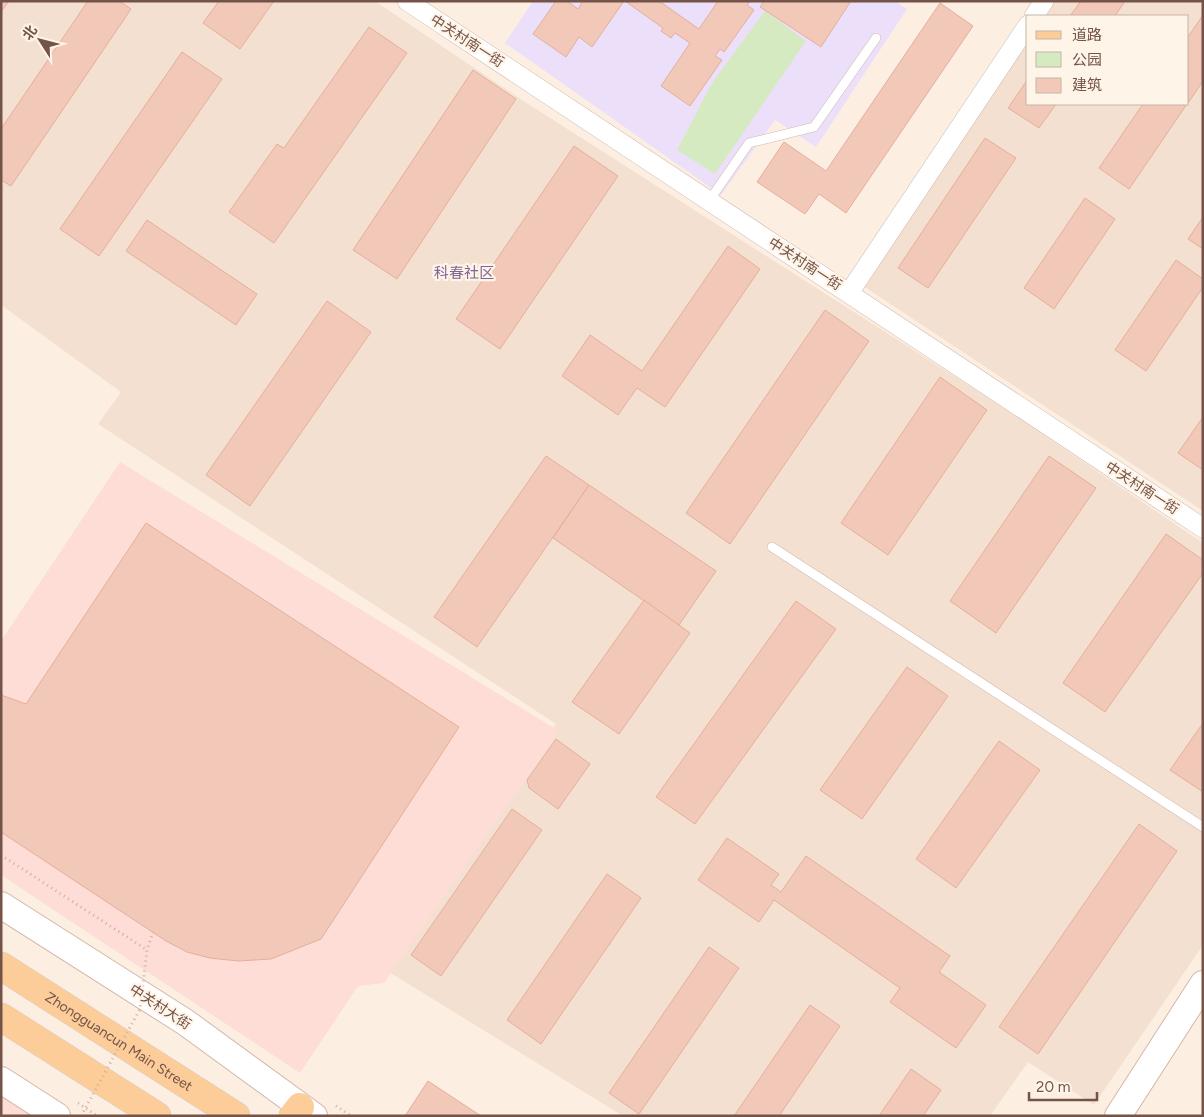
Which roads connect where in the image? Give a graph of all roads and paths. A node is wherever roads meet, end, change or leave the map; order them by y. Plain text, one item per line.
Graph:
1 (407, 1) edge
2 (1044, 1) edge
3 (1035, 15) edge
4 (1026, 28) edge
5 (876, 38) dead end
6 (709, 201) junction
7 (849, 293) junction
8 (1203, 528) edge
9 (772, 547) dead end
10 (1203, 827) edge
11 (1, 855) edge
12 (1, 905) edge
13 (153, 932) dead end
14 (147, 950) junction
15 (1, 966) edge
16 (1203, 984) edge
17 (1, 1017) edge
18 (1, 1080) edge
19 (302, 1113) edge
20 (57, 1116) edge
21 (81, 1116) edge
22 (157, 1116) edge
23 (236, 1116) edge
24 (1118, 1116) edge

1 - 6 street, 中关村南一街
2 - 3 street
4 - 7 street
5 - 6 lane
6 - 7 street, 中关村南一街
7 - 8 street, 中关村南一街
9 - 10 lane
11 - 14 path
12 - 19 street, 中关村大街
13 - 14 path, bridge
14 - 21 path, bridge
15 - 23 main road, Zhongguancun Main Street
16 - 24 street
17 - 22 main road
18 - 20 street

